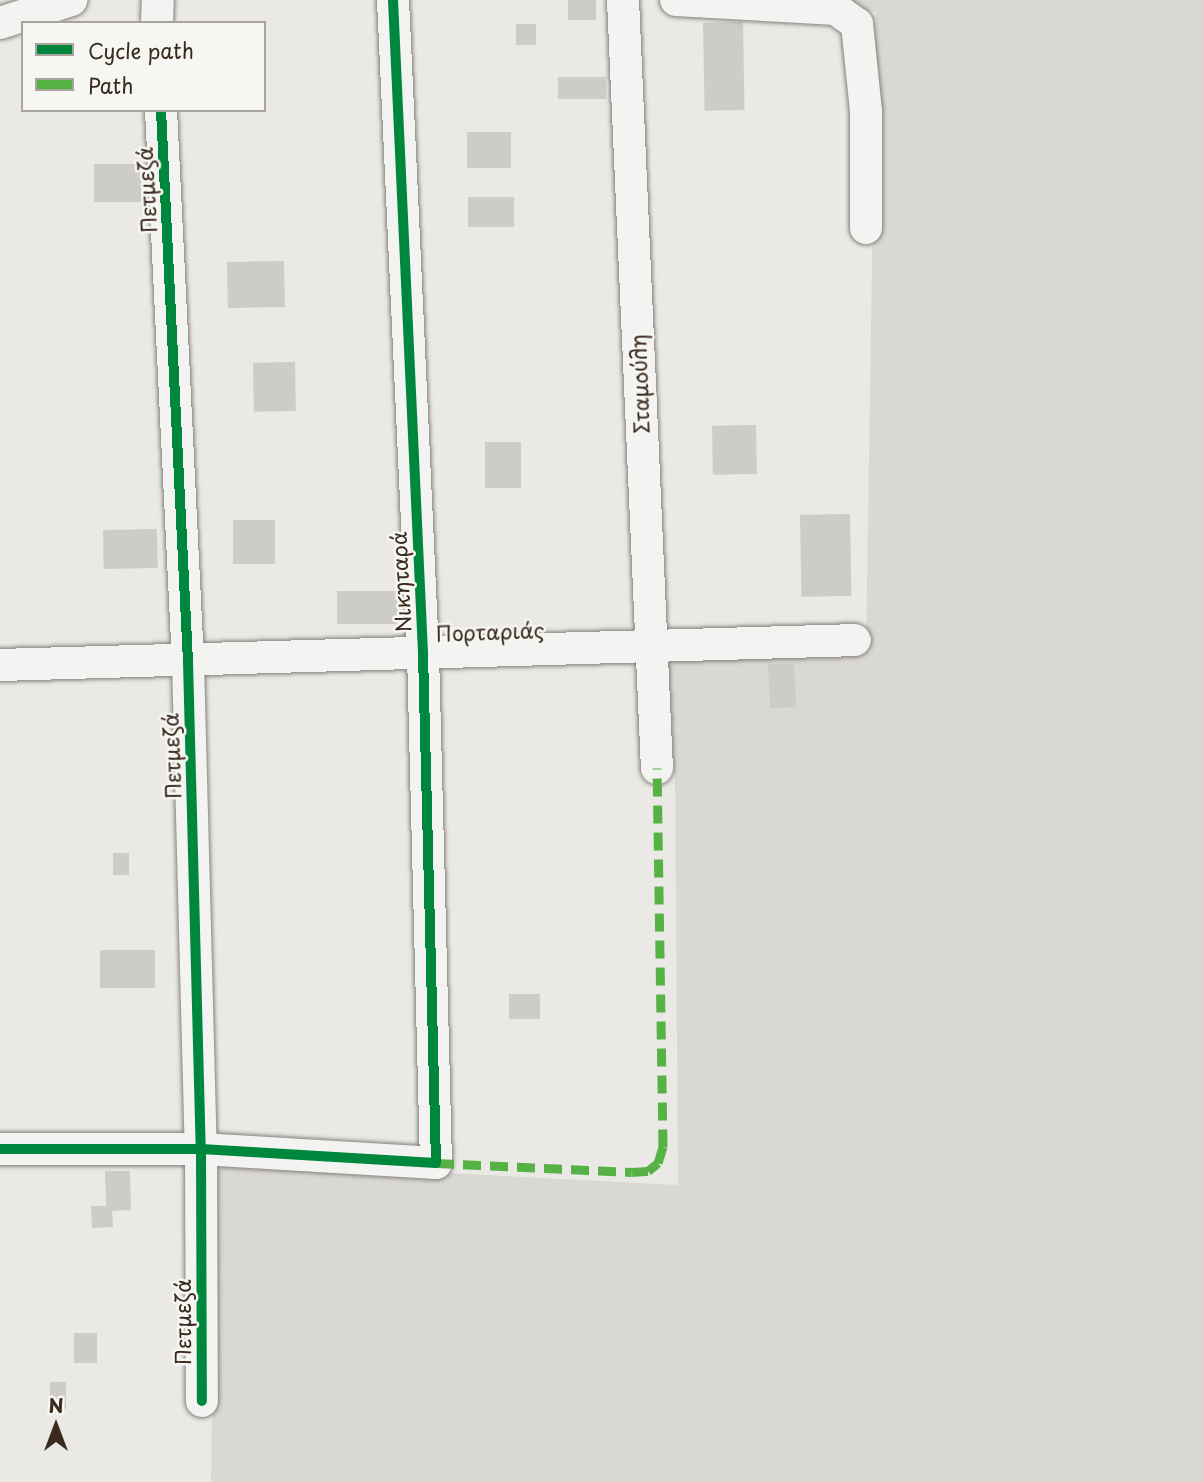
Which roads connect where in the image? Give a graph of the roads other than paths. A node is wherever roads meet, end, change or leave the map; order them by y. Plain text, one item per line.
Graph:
1 (71, 0) edge
2 (158, 0) edge
3 (393, 0) edge
4 (623, 0) edge
5 (676, 0) edge
6 (157, 21) edge
7 (0, 23) edge
8 (162, 112) edge
9 (866, 228) dead end
10 (855, 640) dead end
11 (649, 644) junction
12 (423, 653) junction
13 (188, 662) junction
14 (0, 665) edge
15 (657, 768) dead end
16 (0, 1149) edge
17 (201, 1149) junction
18 (202, 1401) dead end

1 - 7 street
2 - 6 street
3 - 12 street, Νικηταρά
4 - 11 street, Σταμούλη
5 - 9 street
8 - 13 street, Πετμεζά
10 - 11 street, Πορταριάς
11 - 12 street, Πορταριάς
11 - 15 street, Σταμούλη
12 - 13 street, Πορταριάς
12 - 17 street, Νικηταρά
13 - 14 street, Πορταριάς
13 - 17 street, Πετμεζά
16 - 17 street
17 - 18 street, Πετμεζά

